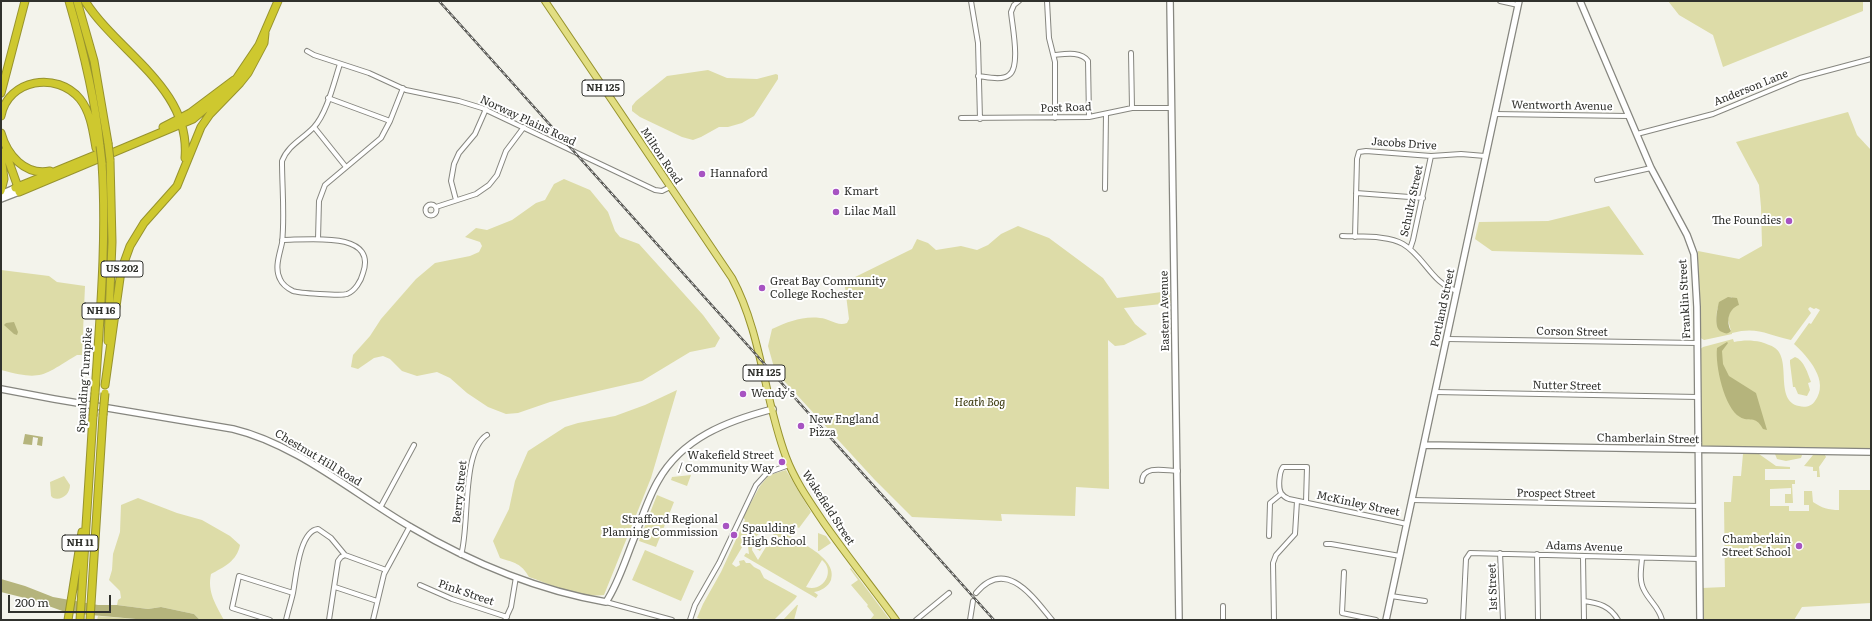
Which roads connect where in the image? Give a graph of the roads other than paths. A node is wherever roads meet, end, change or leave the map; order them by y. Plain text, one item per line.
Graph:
1 (25, 1) edge
2 (68, 1) edge
3 (77, 1) edge
4 (85, 1) edge
5 (278, 1) edge
6 (546, 1) edge
7 (971, 1) edge
8 (1019, 1) edge
9 (1047, 1) edge
10 (1170, 1) edge
11 (1500, 1) edge
12 (1580, 1) edge
13 (1519, 3) edge
14 (265, 33) junction
15 (307, 51) dead end
16 (1131, 53) dead end
17 (1054, 55) junction
18 (1871, 59) edge
19 (340, 64) junction
20 (978, 76) junction
21 (403, 88) junction
22 (1, 93) edge
23 (328, 98) junction
24 (1132, 108) junction
25 (1172, 108) junction
26 (486, 109) junction
27 (1106, 114) junction
28 (1494, 114) junction
29 (1, 116) edge
30 (1628, 116) junction
31 (1089, 117) junction
32 (960, 118) dead end
33 (980, 118) junction
34 (1055, 118) junction
35 (390, 121) junction
36 (181, 122) junction
37 (314, 127) junction
38 (524, 127) junction
39 (1, 133) edge
40 (1637, 134) junction
41 (1, 141) edge
42 (98, 147) junction
43 (1, 155) edge
44 (1431, 156) junction
45 (1485, 156) junction
46 (71, 165) junction
47 (346, 167) junction
48 (1651, 168) junction
49 (184, 170) junction
50 (1597, 180) dead end
51 (670, 187) junction
52 (17, 189) junction
53 (1105, 189) dead end
54 (1, 191) edge
55 (1356, 193) junction
56 (1, 194) edge
57 (1423, 198) junction
58 (1, 199) edge
59 (456, 200) junction
60 (436, 207) dead end
61 (1342, 236) dead end
62 (1355, 237) junction
63 (282, 240) junction
64 (318, 240) junction
65 (1410, 249) junction
66 (1457, 291) junction
67 (752, 325) joint
68 (1447, 339) junction
69 (1697, 343) junction
70 (105, 385) junction
71 (1, 389) edge
72 (1436, 392) junction
73 (1698, 397) junction
74 (773, 409) junction
75 (487, 435) dead end
76 (414, 445) dead end
77 (1424, 445) junction
78 (1699, 450) junction
79 (1871, 452) edge
80 (789, 465) junction
81 (1178, 471) junction
82 (1142, 481) dead end
83 (89, 489) junction
84 (1281, 494) junction
85 (1412, 500) junction
86 (1297, 501) junction
87 (1306, 502) junction
88 (1700, 506) junction
89 (380, 508) junction
90 (1407, 524) junction
91 (410, 526) junction
92 (1269, 536) dead end
93 (1326, 544) dead end
94 (1500, 553) junction
95 (461, 554) junction
96 (1537, 554) junction
97 (345, 555) junction
98 (1400, 556) junction
99 (1584, 556) junction
100 (1642, 559) junction
101 (1700, 559) junction
102 (386, 570) junction
103 (1344, 572) dead end
104 (516, 577) junction
105 (420, 585) dead end
106 (336, 587) junction
107 (293, 592) junction
108 (949, 593) dead end
109 (976, 593) dead end
110 (1391, 596) junction
111 (1584, 600) junction
112 (377, 601) junction
113 (973, 601) dead end
114 (1425, 601) dead end
115 (606, 602) junction
116 (1223, 606) dead end
117 (506, 618) edge
118 (690, 619) edge
119 (68, 620) edge
120 (80, 620) edge
121 (90, 620) edge
122 (270, 620) edge
123 (286, 620) edge
124 (331, 620) edge
125 (373, 620) edge
126 (672, 620) edge
127 (896, 620) edge
128 (916, 620) edge
129 (970, 620) edge
130 (1052, 620) edge
131 (1179, 620) edge
132 (1223, 620) edge
133 (1274, 620) edge
134 (1376, 620) edge
135 (1386, 620) edge
136 (1463, 620) edge
137 (1503, 620) edge
138 (1538, 620) edge
139 (1584, 620) edge
140 (1618, 620) edge
141 (1662, 620) edge
142 (1700, 620) edge

1 - 22 highway
2 - 42 highway, Spaulding Turnpike / NH 16
3 - 70 highway, Spaulding Turnpike / NH 16, bridge
4 - 36 highway
5 - 14 highway, US 202
6 - 51 main road, Milton Road / NH 125
7 - 20 street
8 - 20 street
9 - 17 street
10 - 25 street, Eastern Avenue
11 - 13 street
12 - 30 street, Franklin Street
13 - 28 street, Portland Street
14 - 36 highway, US 202
14 - 49 highway, US 202
15 - 19 street, Norway Plains Road
16 - 24 street
17 - 31 street
17 - 34 street
18 - 40 street, Anderson Lane
19 - 21 street, Norway Plains Road
19 - 23 street
20 - 33 street
21 - 26 street, Norway Plains Road
21 - 35 street
23 - 35 street
23 - 37 street
24 - 25 street, Post Road
24 - 27 street, Post Road
25 - 81 street, Eastern Avenue
26 - 38 street, Norway Plains Road
26 - 59 street
27 - 31 street, Post Road
27 - 53 street
28 - 30 street, Wentworth Avenue
28 - 45 street, Portland Street
29 - 42 highway
30 - 40 street, Franklin Street
31 - 34 street, Post Road
32 - 33 street, Post Road
33 - 34 street, Post Road
35 - 47 street
36 - 46 highway, US 202
36 - 49 highway
36 - 52 highway
37 - 47 street
37 - 63 street
38 - 51 street, Norway Plains Road
38 - 59 street
39 - 46 highway, US 202
40 - 48 street, Franklin Street
41 - 52 highway
42 - 83 highway, Spaulding Turnpike / NH 16, bridge
43 - 52 highway
43 - 54 highway
44 - 45 street, Jacobs Drive
44 - 55 street, Jacobs Drive
44 - 57 street, Schultz Street
45 - 66 street, Portland Street
46 - 52 highway
47 - 64 street
48 - 50 street
48 - 69 street, Franklin Street
49 - 70 highway, US 202
51 - 67 main road, Milton Road / NH 125
52 - 56 street
52 - 58 street
55 - 57 street
55 - 62 street, Jacobs Drive
57 - 65 street, Schultz Street
59 - 60 street
61 - 62 street
62 - 65 street
63 - 64 street
63 - 64 street
65 - 66 street
66 - 68 street, Portland Street
67 - 74 main road, Wakefield Street / NH 125
68 - 69 street, Corson Street
68 - 72 street, Portland Street
69 - 73 street, Franklin Street
70 - 121 highway, Spaulding Turnpike / NH 16, bridge
71 - 89 street, Chestnut Hill Road
72 - 73 street, Nutter Street
72 - 77 street, Portland Street
73 - 78 street, Franklin Street
74 - 80 main road, Wakefield Street / NH 125
74 - 115 street
75 - 95 street, Berry Street
76 - 89 street
77 - 78 street, Chamberlain Street
77 - 85 street, Portland Street
78 - 79 street, Chamberlain Street
78 - 88 street, Franklin Street
80 - 118 street
80 - 127 main road, Wakefield Street / NH 125
81 - 82 street
81 - 131 street, Eastern Avenue
83 - 119 highway, NH 11
83 - 120 highway, Spaulding Turnpike / NH 16
84 - 86 street, McKinley Street
84 - 87 street, McKinley Street
84 - 92 street
85 - 88 street, Prospect Street
85 - 90 street, Portland Street
86 - 87 street, McKinley Street
86 - 133 street
87 - 90 street, McKinley Street
88 - 101 street, Franklin Street
89 - 91 street, Chestnut Hill Road
90 - 98 street, Portland Street
91 - 95 street, Chestnut Hill Road
91 - 102 street
93 - 98 street
94 - 96 street, Adams Avenue
94 - 136 street, Adams Avenue
94 - 137 street, 1st Street
95 - 104 street, Chestnut Hill Road
96 - 99 street, Adams Avenue
96 - 138 street
97 - 102 street
97 - 106 street
97 - 107 street
98 - 110 street, Portland Street
99 - 100 street, Adams Avenue
99 - 111 street
100 - 101 street, Adams Avenue
100 - 141 street
101 - 142 street, Franklin Street
102 - 112 street
103 - 134 street
104 - 115 street, Chestnut Hill Road
104 - 117 street
105 - 117 street, Pink Street
106 - 112 street
106 - 124 street
107 - 122 street
107 - 123 street
108 - 128 street
109 - 130 street
110 - 114 street
110 - 135 street, Portland Street
111 - 139 street
111 - 140 street
112 - 125 street
113 - 129 street
115 - 126 street, Chestnut Hill Road
116 - 132 street

